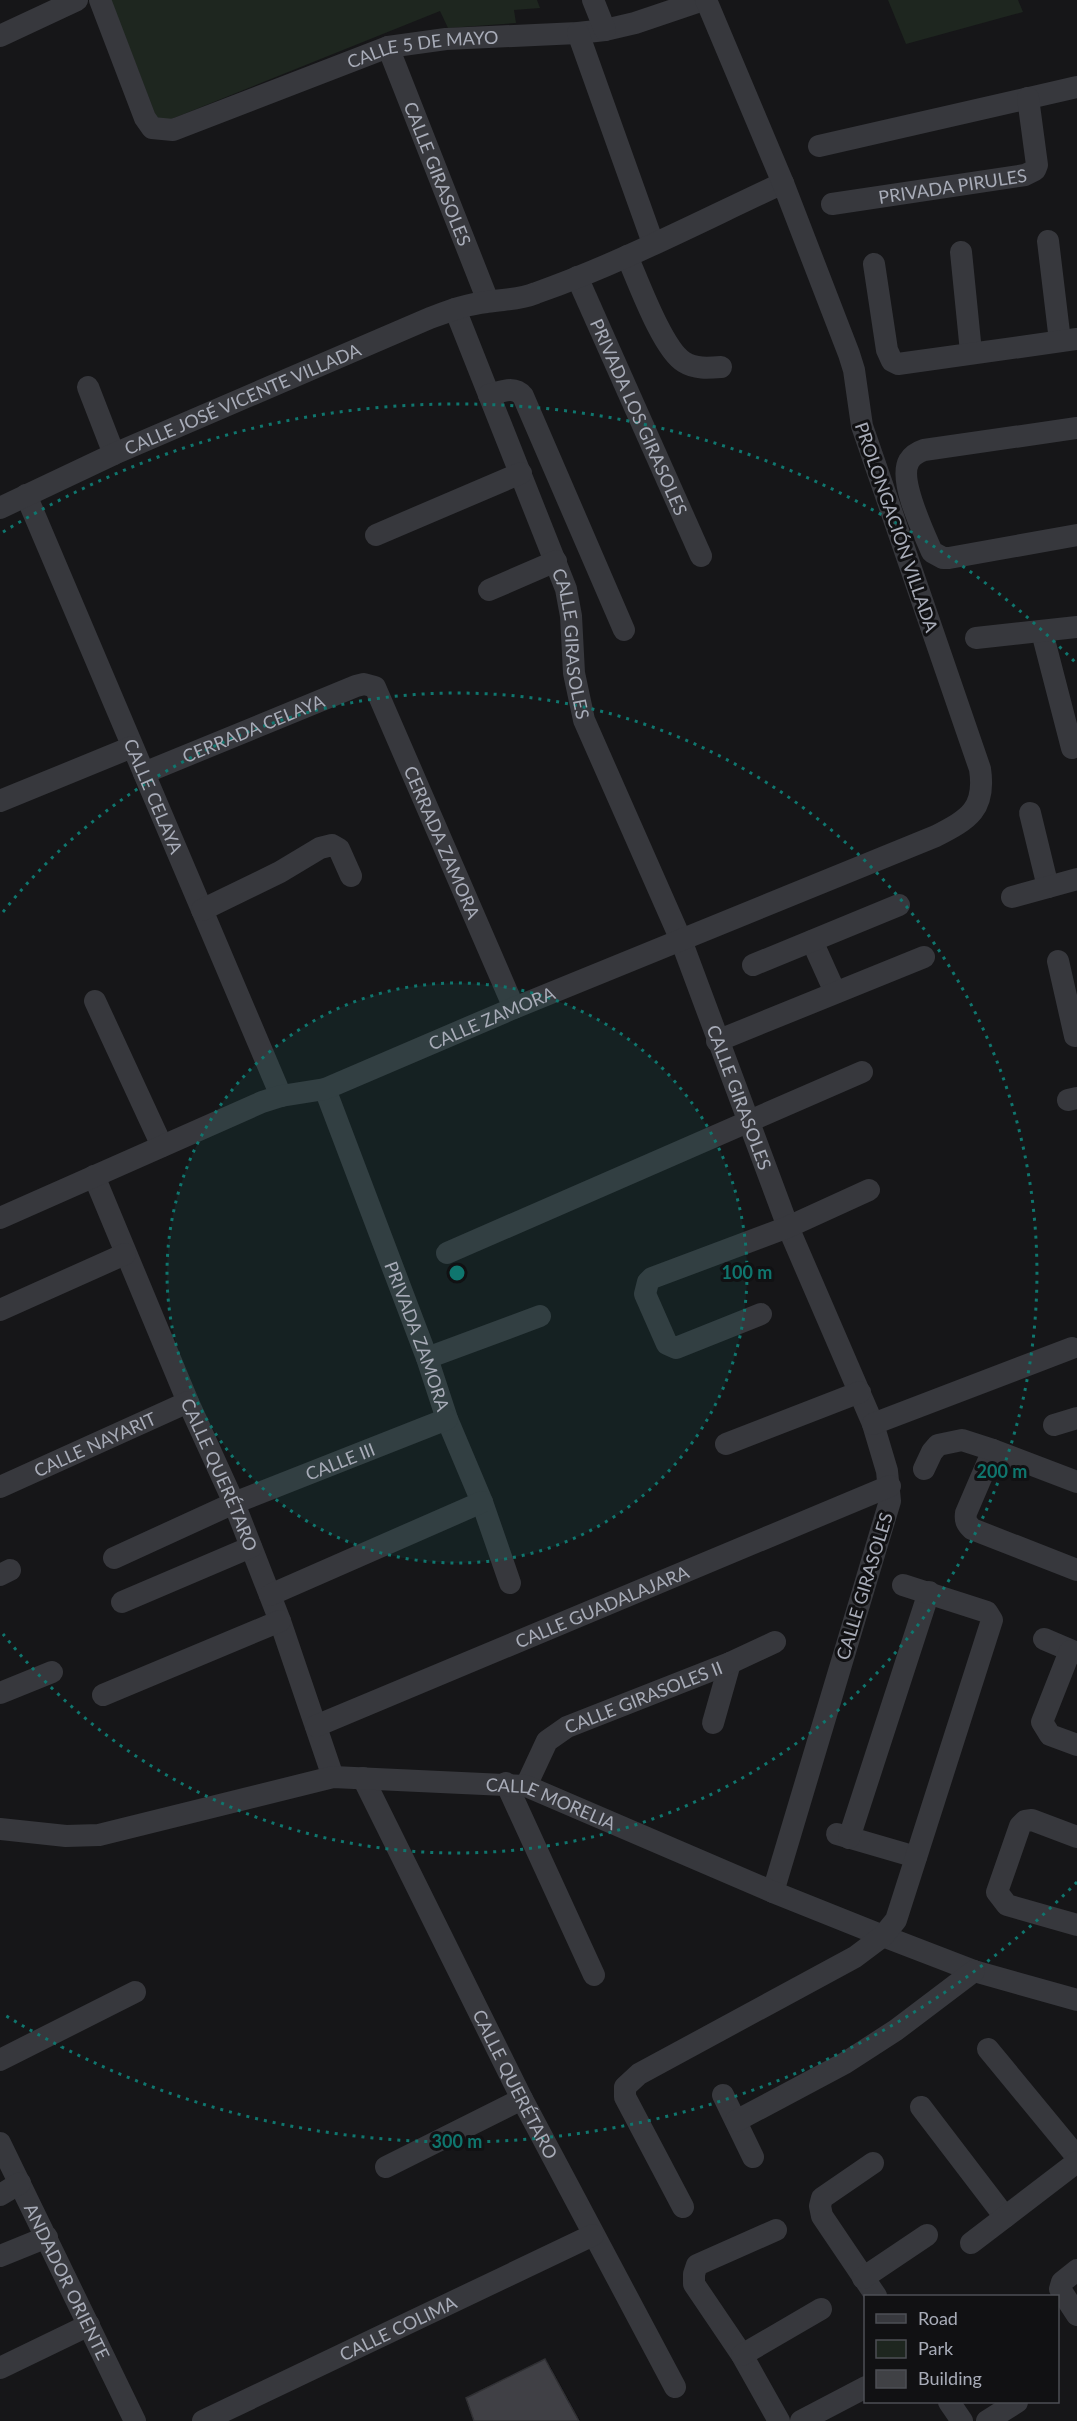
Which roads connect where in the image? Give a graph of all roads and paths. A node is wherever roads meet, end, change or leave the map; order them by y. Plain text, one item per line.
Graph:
1 (77, 0) edge
2 (100, 0) edge
3 (593, 0) edge
4 (704, 0) edge
5 (605, 30) junction
6 (578, 33) junction
7 (0, 36) edge
8 (388, 47) junction
9 (1077, 87) edge
10 (1028, 98) junction
11 (819, 146) dead end
12 (783, 183) junction
13 (832, 204) dead end
14 (1048, 241) dead end
15 (654, 243) junction
16 (961, 252) dead end
17 (627, 256) junction
18 (874, 264) dead end
19 (577, 277) junction
20 (488, 302) junction
21 (455, 309) junction
22 (1068, 340) edge
23 (972, 352) junction
24 (720, 367) dead end
25 (88, 387) dead end
26 (489, 394) junction
27 (1077, 428) edge
28 (114, 454) junction
29 (521, 473) junction
30 (26, 495) junction
31 (0, 508) edge
32 (376, 535) dead end
33 (1077, 536) edge
34 (701, 556) dead end
35 (556, 561) junction
36 (489, 590) dead end
37 (1077, 627) edge
38 (624, 630) dead end
39 (1042, 632) junction
40 (976, 638) dead end
41 (364, 684) joint
42 (132, 747) junction
43 (1072, 748) dead end
44 (144, 773) junction
45 (0, 801) edge
46 (978, 804) joint
47 (1030, 813) dead end
48 (351, 876) dead end
49 (1077, 879) edge
50 (1048, 887) junction
51 (1012, 897) dead end
52 (899, 906) dead end
53 (202, 910) junction
54 (681, 940) junction
55 (812, 941) junction
56 (924, 957) dead end
57 (1058, 961) dead end
58 (753, 965) dead end
59 (835, 992) junction
60 (95, 1001) dead end
61 (514, 1008) junction
62 (1070, 1038) edge
63 (717, 1041) junction
64 (862, 1072) dead end
65 (326, 1089) junction
66 (281, 1096) junction
67 (747, 1120) junction
68 (162, 1146) junction
69 (94, 1176) junction
70 (869, 1190) dead end
71 (2, 1211) edge
72 (788, 1227) junction
73 (447, 1253) dead end
74 (125, 1254) junction
75 (0, 1310) edge
76 (762, 1314) dead end
77 (540, 1316) dead end
78 (1072, 1348) dead end
79 (428, 1358) junction
80 (860, 1392) junction
81 (188, 1402) junction
82 (1077, 1418) edge
83 (447, 1419) junction
84 (873, 1424) junction
85 (1054, 1425) dead end
86 (726, 1444) dead end
87 (993, 1450) junction
88 (924, 1468) dead end
89 (1077, 1482) edge
90 (890, 1486) junction
91 (0, 1487) edge
92 (482, 1502) junction
93 (234, 1503) junction
94 (251, 1547) junction
95 (114, 1558) dead end
96 (1077, 1570) edge
97 (510, 1583) dead end
98 (903, 1585) dead end
99 (929, 1592) junction
100 (270, 1595) junction
101 (122, 1602) dead end
102 (280, 1622) junction
103 (1044, 1639) dead end
104 (775, 1642) dead end
105 (1074, 1652) edge
106 (730, 1663) junction
107 (52, 1672) dead end
108 (0, 1693) edge
109 (103, 1695) dead end
110 (713, 1723) dead end
111 (316, 1726) junction
112 (1077, 1745) edge
113 (333, 1777) junction
114 (363, 1778) junction
115 (516, 1784) junction
116 (0, 1829) edge
117 (1077, 1837) edge
118 (916, 1857) junction
119 (773, 1892) junction
120 (1077, 1925) edge
121 (883, 1936) junction
122 (974, 1971) junction
123 (594, 1975) dead end
124 (135, 1992) dead end
125 (1077, 2000) edge
126 (988, 2049) dead end
127 (0, 2060) edge
128 (723, 2095) dead end
129 (522, 2099) junction
130 (921, 2107) dead end
131 (736, 2121) junction
132 (0, 2143) edge
133 (753, 2157) dead end
134 (1077, 2157) edge
135 (1077, 2162) edge
136 (873, 2163) dead end
137 (386, 2168) dead end
138 (20, 2183) junction
139 (0, 2195) edge
140 (683, 2207) dead end
141 (1005, 2217) junction
142 (776, 2230) dead end
143 (593, 2235) junction
144 (927, 2235) dead end
145 (47, 2237) junction
146 (971, 2243) dead end
147 (0, 2256) edge
148 (1077, 2270) edge
149 (863, 2278) junction
150 (875, 2295) edge
151 (821, 2309) dead end
152 (1077, 2314) edge
153 (89, 2325) junction
154 (742, 2355) junction
155 (0, 2368) edge
156 (675, 2387) dead end
157 (864, 2388) edge
158 (950, 2403) edge
159 (1015, 2403) edge
160 (135, 2421) edge
161 (203, 2421) edge
162 (779, 2421) edge
163 (801, 2421) edge
164 (963, 2421) edge
165 (987, 2421) edge

1 - 7 street
2 - 8 street, CALLE 5 DE MAYO
3 - 5 street
4 - 5 street, CALLE 5 DE MAYO
4 - 12 street, PROLONGACIÓN VILLADA
5 - 6 street, CALLE 5 DE MAYO
6 - 8 street, CALLE 5 DE MAYO
6 - 15 street
8 - 20 street, CALLE GIRASOLES
9 - 10 street
10 - 11 street
10 - 13 street, PRIVADA PIRULES
12 - 15 street
12 - 46 street, PROLONGACIÓN VILLADA
14 - 22 street
15 - 17 street
16 - 23 street
17 - 19 street
17 - 24 street
18 - 23 street
19 - 20 street
19 - 34 street, PRIVADA LOS GIRASOLES
20 - 21 street, CALLE JOSÉ VICENTE VILLADA
21 - 26 street, CALLE GIRASOLES
21 - 28 street, CALLE JOSÉ VICENTE VILLADA
22 - 23 street
25 - 28 street
26 - 29 street, CALLE GIRASOLES
26 - 38 street
27 - 33 street
28 - 30 street, CALLE JOSÉ VICENTE VILLADA
29 - 32 street
29 - 35 street, CALLE GIRASOLES
30 - 31 street, CALLE JOSÉ VICENTE VILLADA
30 - 42 street, CALLE CELAYA
35 - 36 street
35 - 54 street, CALLE GIRASOLES
37 - 39 street
39 - 40 street
39 - 43 street
41 - 44 street, CERRADA CELAYA
41 - 61 street, CERRADA ZAMORA
42 - 44 street, CALLE CELAYA
42 - 45 street
44 - 53 street, CALLE CELAYA
46 - 54 street, CALLE ZAMORA
47 - 50 street
48 - 53 street
49 - 50 street
50 - 51 street
52 - 55 street
53 - 66 street, CALLE CELAYA
54 - 61 street, CALLE ZAMORA
54 - 63 street, CALLE GIRASOLES
55 - 58 street
55 - 59 street
56 - 59 street
57 - 62 street
59 - 63 street
60 - 68 street
61 - 65 street, CALLE ZAMORA
63 - 67 street, CALLE GIRASOLES
64 - 67 street
65 - 66 street, CALLE ZAMORA
65 - 79 street, PRIVADA ZAMORA
66 - 68 street, CALLE ZAMORA
67 - 72 street, CALLE GIRASOLES
67 - 73 street
68 - 69 street, CALLE ZAMORA
69 - 71 street, CALLE ZAMORA
69 - 74 street, CALLE QUERÉTARO
70 - 72 street
72 - 76 street
72 - 80 street, CALLE GIRASOLES
74 - 75 street
74 - 81 street, CALLE QUERÉTARO
77 - 79 street
78 - 84 street
79 - 83 street, PRIVADA ZAMORA
80 - 84 street, CALLE GIRASOLES
80 - 86 street
81 - 91 street, CALLE NAYARIT
81 - 93 street, CALLE QUERÉTARO
82 - 85 street
83 - 92 street, PRIVADA ZAMORA
83 - 93 street, CALLE III
84 - 90 street, CALLE GIRASOLES
87 - 88 street
87 - 89 street
87 - 96 street
90 - 111 street, CALLE GUADALAJARA
90 - 119 street, CALLE GIRASOLES
92 - 97 street, PRIVADA ZAMORA
92 - 100 street
93 - 94 street, CALLE QUERÉTARO
93 - 95 street, CALLE III
94 - 100 street, CALLE QUERÉTARO
94 - 101 street
98 - 99 street
99 - 118 street
99 - 118 street
100 - 102 street, CALLE QUERÉTARO
102 - 109 street
102 - 111 street, CALLE QUERÉTARO
103 - 105 street
104 - 106 street
105 - 112 street
106 - 110 street, CALLE GIRASOLES II
106 - 115 street, CALLE GIRASOLES II
107 - 108 street
111 - 113 street, CALLE QUERÉTARO
113 - 114 street, CALLE MORELIA
113 - 116 street, CALLE MORELIA
114 - 115 street, CALLE MORELIA
114 - 129 street, CALLE QUERÉTARO
115 - 119 street, CALLE MORELIA
115 - 123 street
117 - 120 street
118 - 121 street
119 - 121 street, CALLE MORELIA
121 - 122 street, CALLE MORELIA
121 - 140 street
122 - 125 street, CALLE MORELIA
122 - 131 street
124 - 127 street
126 - 134 street
128 - 131 street
129 - 137 street
129 - 143 street, CALLE QUERÉTARO
130 - 141 street
131 - 133 street
132 - 138 street, ANDADOR ORIENTE
135 - 141 street
136 - 149 street
138 - 139 street
138 - 145 street, ANDADOR ORIENTE
141 - 146 street
142 - 154 street
143 - 156 street, CALLE QUERÉTARO
143 - 161 street, CALLE COLIMA
144 - 149 street
145 - 147 street
145 - 153 street, ANDADOR ORIENTE
148 - 152 street
149 - 150 street
151 - 154 street
153 - 155 street
153 - 160 street, ANDADOR ORIENTE
154 - 162 street
157 - 163 street
158 - 164 street
159 - 165 street

